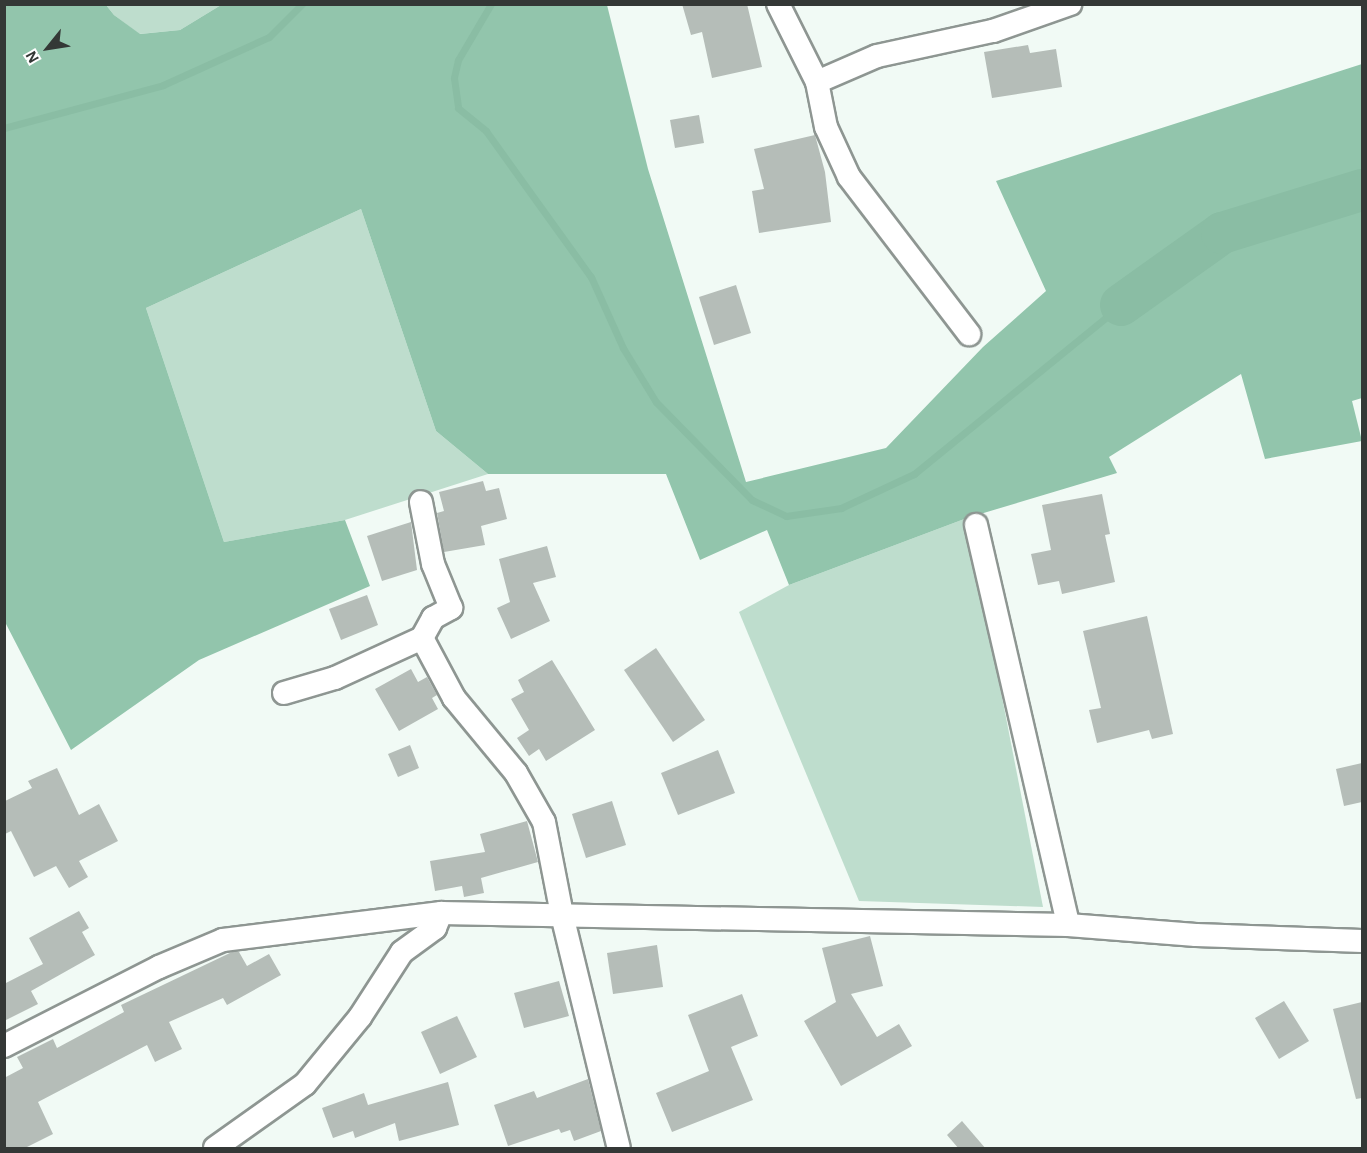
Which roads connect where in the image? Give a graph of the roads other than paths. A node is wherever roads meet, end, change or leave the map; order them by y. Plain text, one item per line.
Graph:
1 (778, 4) edge
2 (1071, 4) edge
3 (817, 82) junction
4 (969, 334) dead end
5 (421, 502) dead end
6 (976, 525) dead end
7 (422, 638) junction
8 (284, 693) dead end
9 (441, 912) junction
10 (562, 915) junction
11 (1068, 925) junction
12 (1362, 941) edge
13 (4, 1046) edge
14 (214, 1149) edge
15 (618, 1149) edge

1 - 3 street
2 - 3 street
3 - 4 street
5 - 7 street
6 - 11 street
7 - 8 street
7 - 10 street
9 - 10 street
9 - 13 street
9 - 14 street
10 - 11 street
10 - 15 street
11 - 12 street

